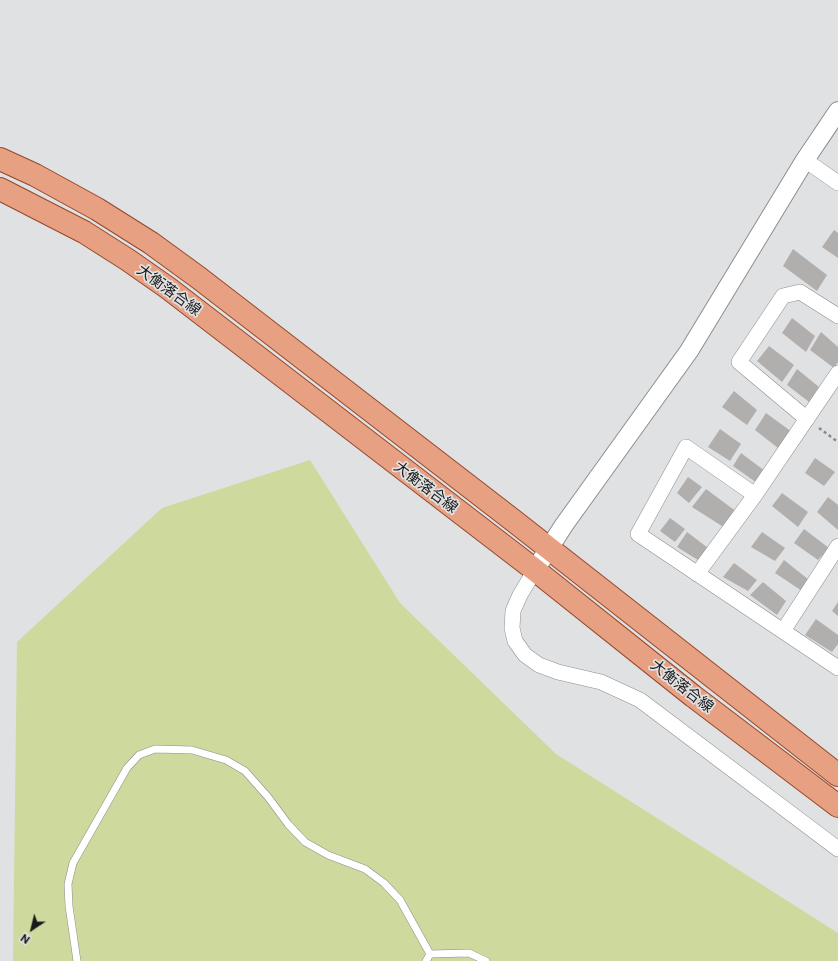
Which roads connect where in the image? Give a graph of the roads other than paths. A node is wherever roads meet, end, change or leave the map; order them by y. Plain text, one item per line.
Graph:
1 (838, 112) edge
2 (0, 159) edge
3 (805, 160) junction
4 (838, 183) edge
5 (0, 189) edge
6 (838, 316) edge
7 (838, 374) edge
8 (807, 419) junction
9 (754, 495) junction
10 (838, 546) edge
11 (548, 548) junction
12 (535, 570) junction
13 (697, 574) junction
14 (783, 631) junction
15 (838, 668) edge
16 (838, 775) edge
17 (838, 806) edge
18 (838, 849) edge
19 (430, 954) junction
20 (77, 961) edge
21 (426, 961) edge
22 (486, 961) edge

1 - 3 street
2 - 11 main road, 大衡落合線
3 - 4 street
3 - 11 street
5 - 12 main road, 大衡落合線
6 - 8 street
7 - 8 street
8 - 9 street
9 - 13 street
9 - 13 street
10 - 14 street
11 - 12 street
11 - 16 main road, 大衡落合線
12 - 17 main road, 大衡落合線
12 - 18 street
13 - 14 street
14 - 15 street
19 - 20 lane
19 - 21 lane
19 - 22 lane

